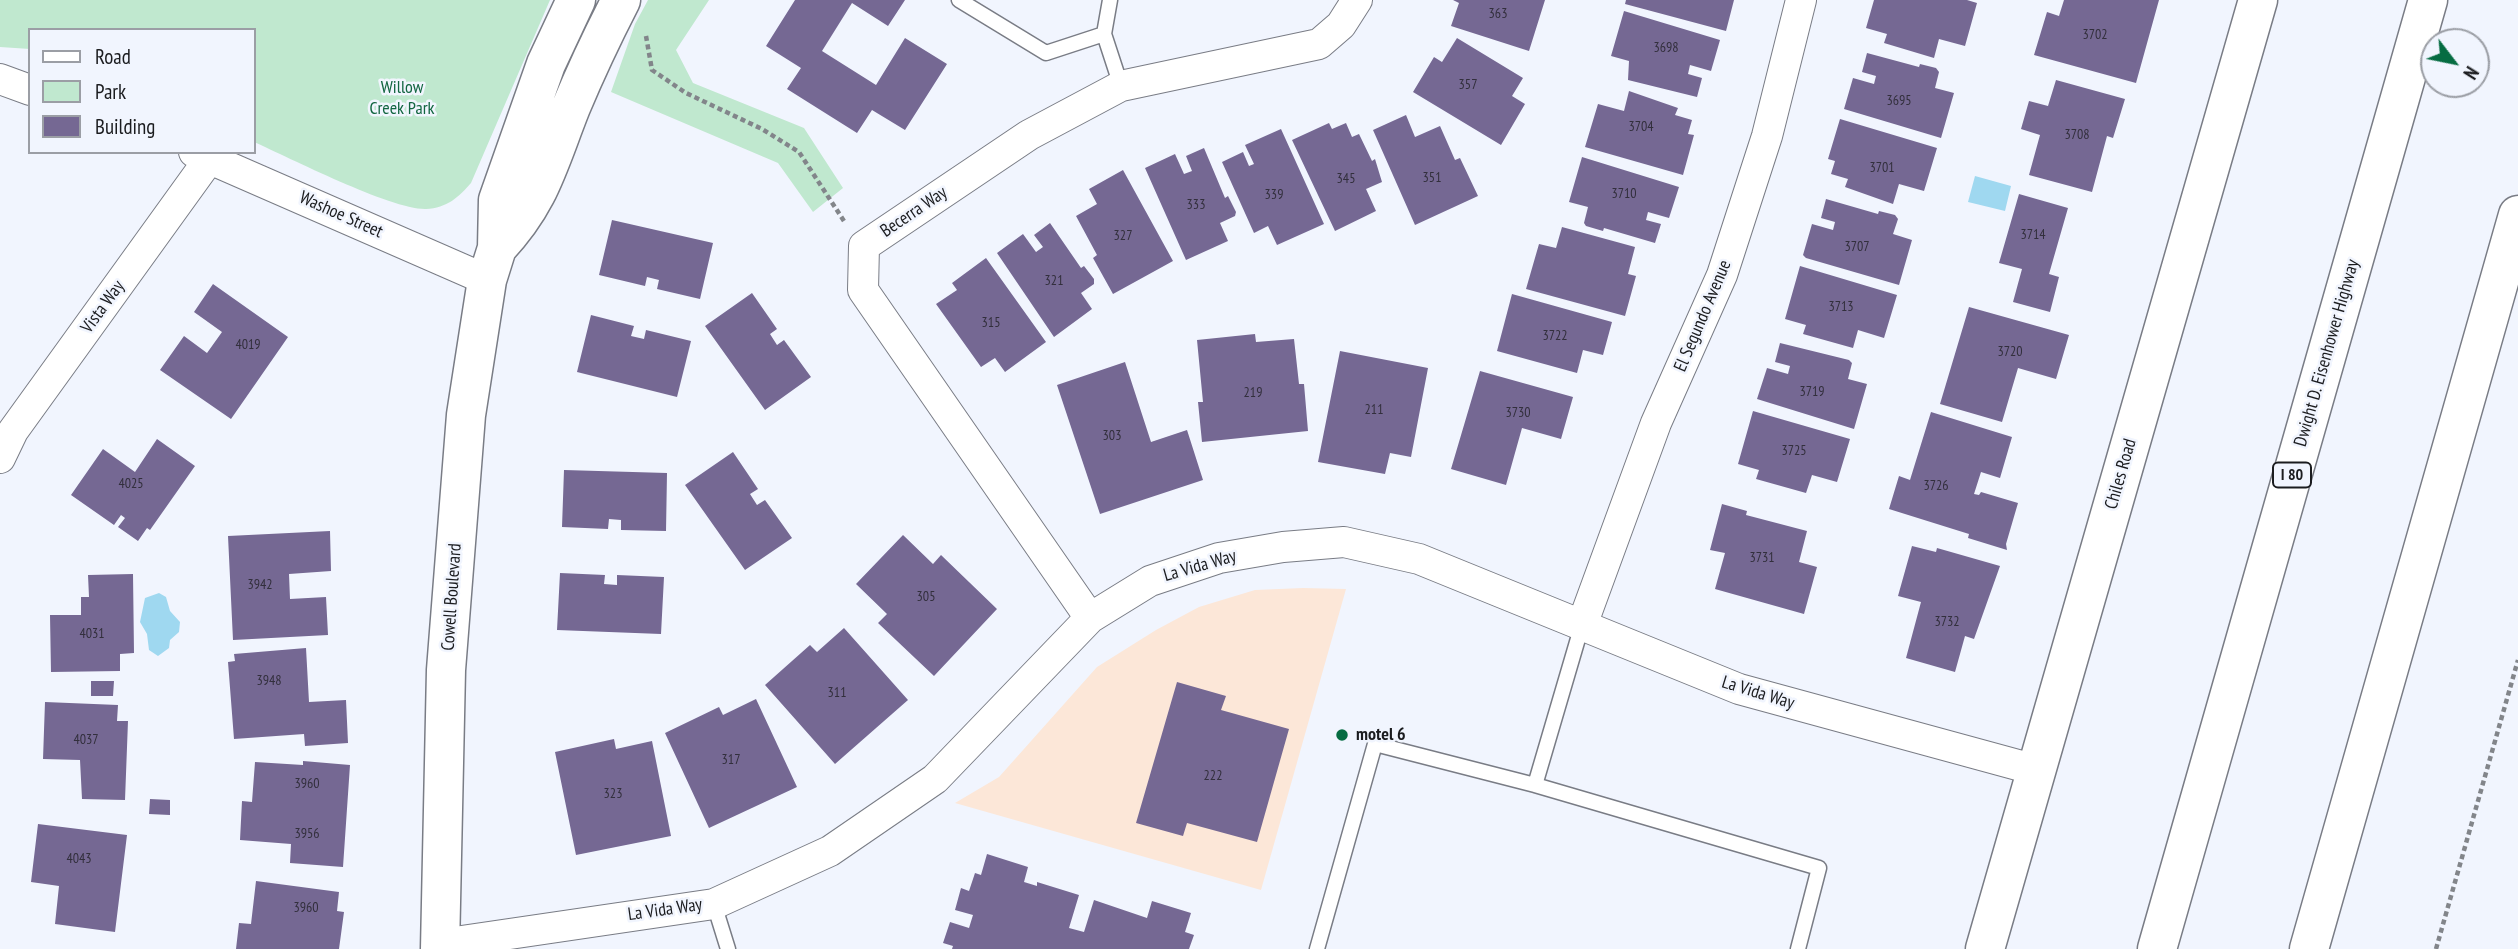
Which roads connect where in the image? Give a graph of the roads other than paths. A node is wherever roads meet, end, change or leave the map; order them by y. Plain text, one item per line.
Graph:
1 (576, 0) edge
2 (959, 0) edge
3 (1110, 0) edge
4 (1357, 0) edge
5 (1801, 0) edge
6 (2258, 0) edge
7 (2428, 0) edge
8 (633, 14) edge
9 (1104, 34) junction
10 (0, 79) edge
11 (1121, 86) junction
12 (28, 89) edge
13 (202, 155) edge
14 (2518, 215) edge
15 (492, 264) junction
16 (0, 458) edge
17 (1090, 618) junction
18 (1582, 625) junction
19 (2036, 769) junction
20 (1535, 785) junction
21 (714, 904) junction
22 (441, 946) edge
23 (728, 949) edge
24 (1317, 949) edge
25 (1798, 949) edge
26 (1985, 949) edge
27 (2157, 949) edge
28 (2309, 949) edge

1 - 15 main road, Cowell Boulevard
2 - 9 lane
3 - 9 lane
4 - 11 street, Becerra Way
5 - 18 street, El Segundo Avenue
6 - 19 main road, Chiles Road
7 - 27 main road, Dwight D. Eisenhower Highway / I 80
8 - 15 main road
9 - 11 lane
10 - 12 street
11 - 17 street, Becerra Way
13 - 15 street, Washoe Street
13 - 16 street, Vista Way
14 - 28 main road
15 - 22 main road, Cowell Boulevard
17 - 18 street, La Vida Way
17 - 21 street, La Vida Way
18 - 19 street, La Vida Way
18 - 20 lane
19 - 26 main road, Chiles Road
20 - 24 lane
20 - 25 lane
21 - 22 street, La Vida Way
21 - 23 lane

